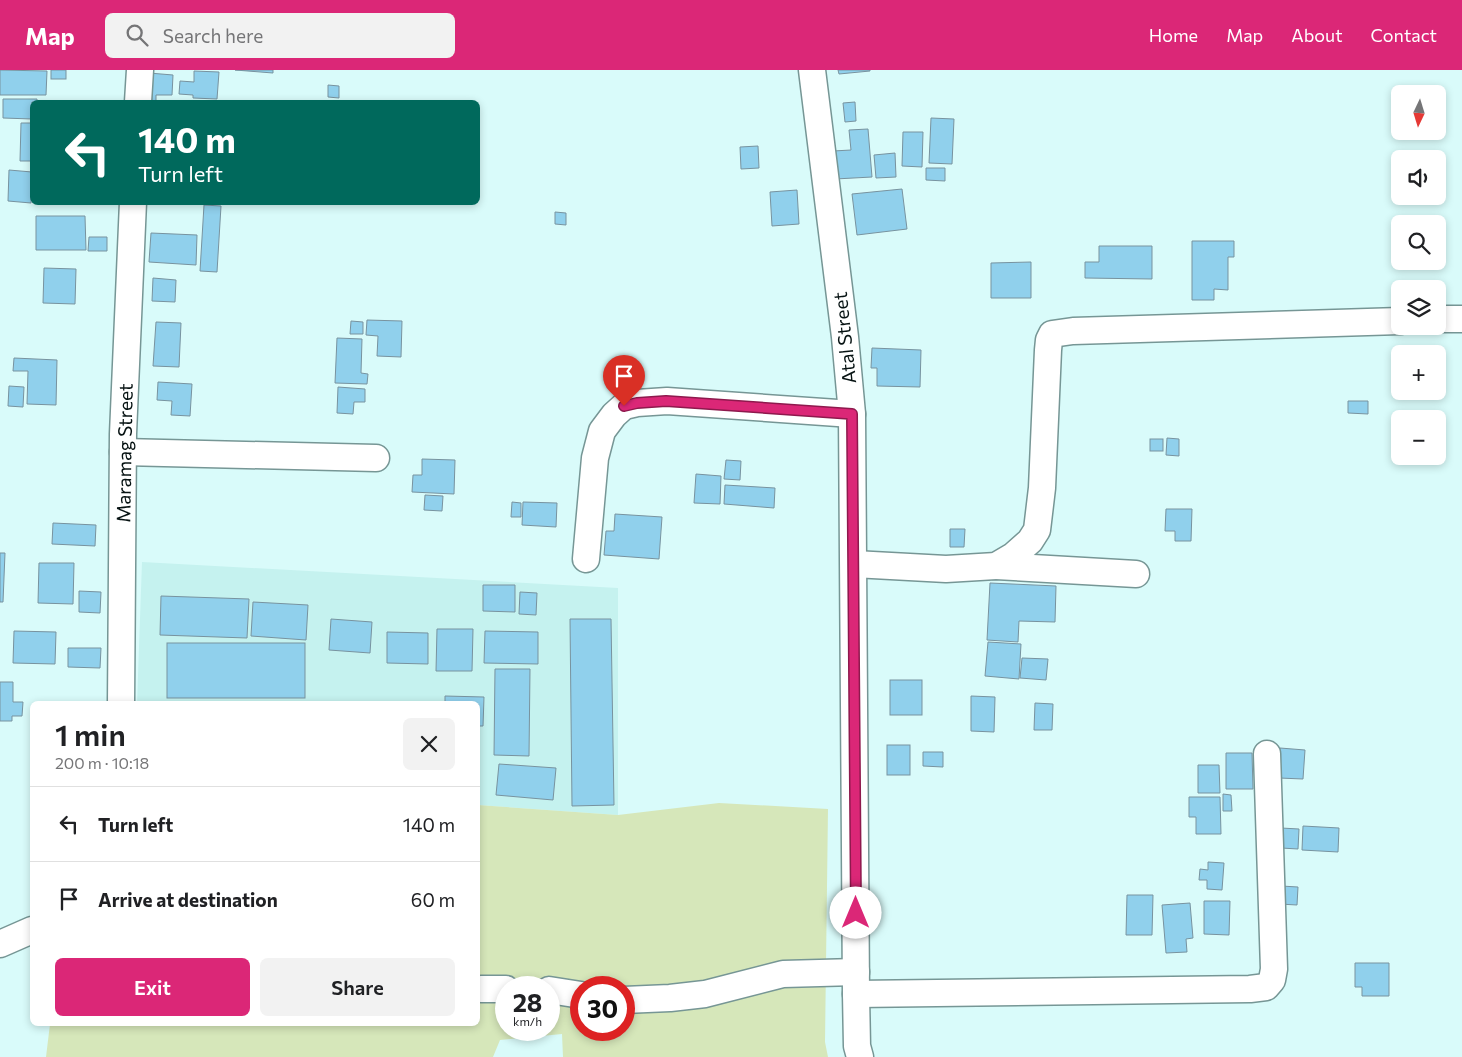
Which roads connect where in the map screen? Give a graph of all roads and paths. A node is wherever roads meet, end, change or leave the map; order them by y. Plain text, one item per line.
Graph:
1 (140, 70) edge
2 (812, 70) edge
3 (138, 100) edge
4 (133, 205) edge
5 (1462, 319) edge
6 (1446, 320) edge
7 (1391, 321) edge
8 (852, 414) junction
9 (123, 452) junction
10 (376, 458) dead end
11 (586, 559) dead end
12 (854, 564) junction
13 (996, 566) junction
14 (1136, 574) dead end
15 (121, 701) edge
16 (1267, 754) dead end
17 (30, 931) edge
18 (0, 944) edge
19 (856, 983) junction
20 (635, 1000) edge
21 (860, 1057) edge

1 - 3 street
2 - 8 street, Atal Street
4 - 9 street, Maramag Street
5 - 6 street
7 - 13 street
8 - 11 street
8 - 12 street, Atal Street
9 - 10 street
9 - 15 street, Maramag Street
12 - 13 street
12 - 19 street, Atal Street
13 - 14 street
16 - 19 street
17 - 18 street
19 - 20 street
19 - 21 street, Atal Street

